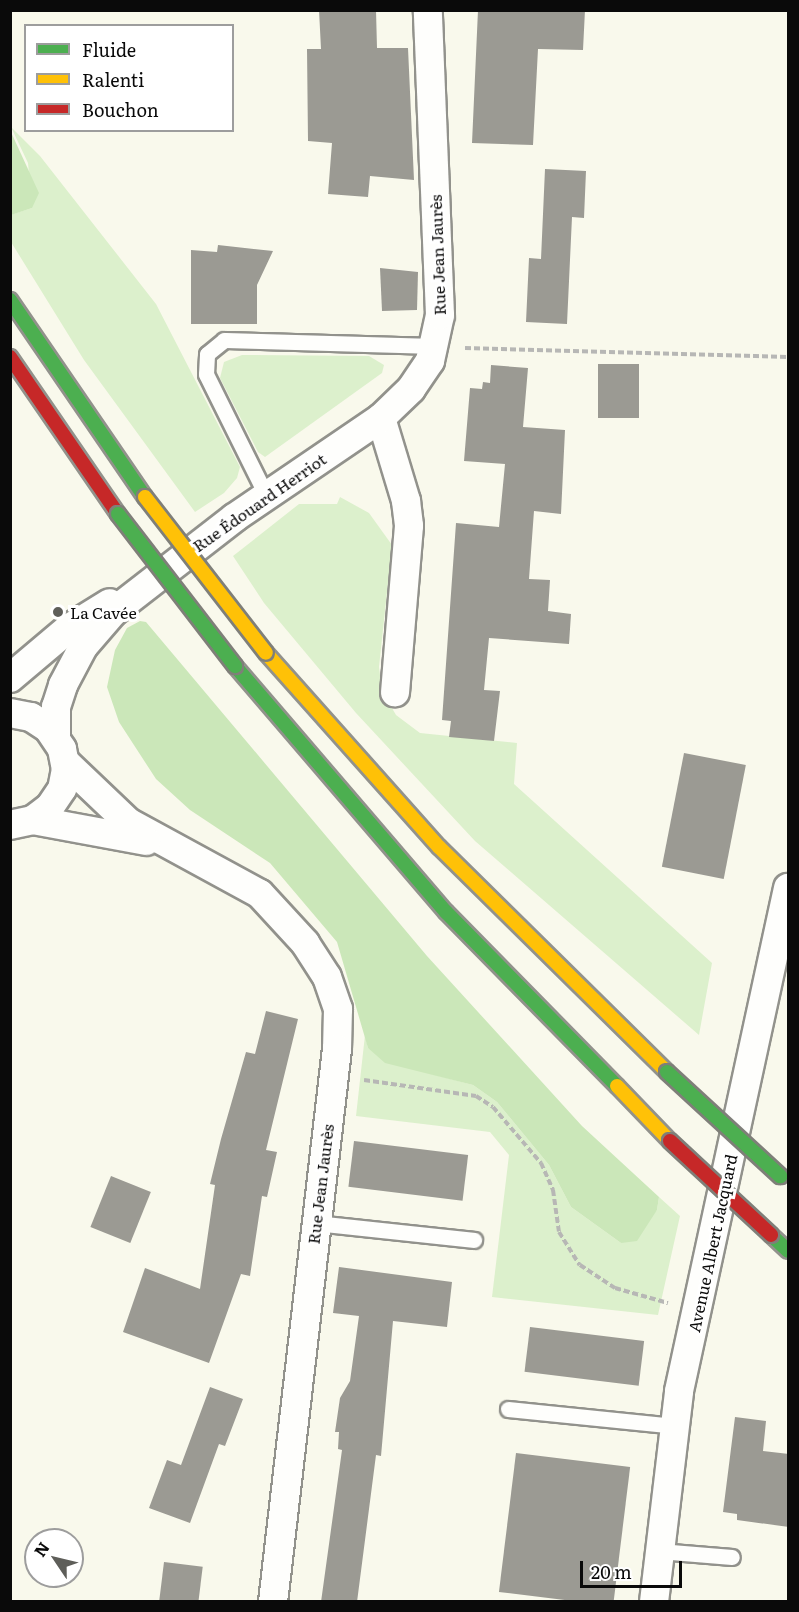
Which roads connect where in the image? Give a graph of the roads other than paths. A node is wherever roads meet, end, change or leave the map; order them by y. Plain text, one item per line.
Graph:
1 (428, 10) edge
2 (10, 300) edge
3 (436, 346) junction
4 (10, 357) edge
5 (381, 418) junction
6 (266, 495) junction
7 (139, 588) junction
8 (10, 678) edge
9 (395, 692) dead end
10 (10, 713) edge
11 (61, 750) junction
12 (22, 822) edge
13 (168, 847) junction
14 (789, 888) edge
15 (784, 1180) edge
16 (316, 1223) junction
17 (474, 1240) dead end
18 (789, 1251) edge
19 (508, 1409) dead end
20 (674, 1426) junction
21 (659, 1551) junction
22 (732, 1557) dead end
23 (273, 1602) edge
24 (654, 1602) edge

1 - 3 street, Rue Jean Jaurès
2 - 15 main road, bridge
3 - 5 street, Rue Jean Jaurès
3 - 6 lane
4 - 18 main road, bridge
5 - 6 street, Rue Édouard Herriot
5 - 9 street
6 - 7 street, Rue Édouard Herriot
7 - 8 street, Rue Édouard Herriot
7 - 11 street, Rue Édouard Herriot
10 - 11 street, Rue Jean Jaurès
11 - 12 street, Rue Édouard Herriot
11 - 13 street, Rue Jean Jaurès
12 - 13 street, Rue Jean Jaurès
13 - 16 street, Rue Jean Jaurès
14 - 20 street, Avenue Albert Jacquard
16 - 17 lane
16 - 23 street, Rue Jean Jaurès
19 - 20 lane
20 - 21 street, Avenue Albert Jacquard
21 - 22 lane
21 - 24 street, Avenue Albert Jacquard

